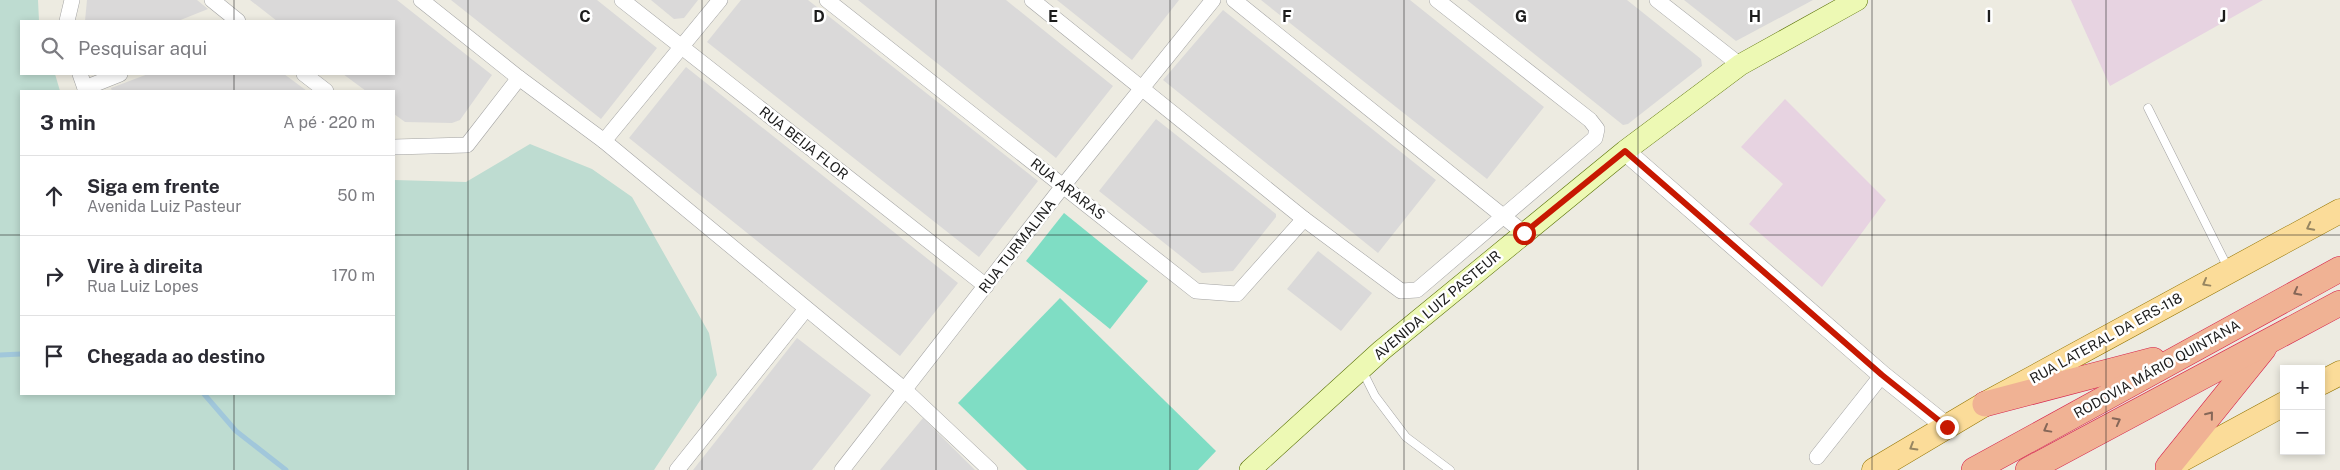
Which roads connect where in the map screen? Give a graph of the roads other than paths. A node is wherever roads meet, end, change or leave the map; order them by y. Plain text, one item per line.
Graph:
1 (72, 0) edge
2 (212, 0) edge
3 (421, 0) edge
4 (622, 0) edge
5 (720, 0) edge
6 (827, 0) edge
7 (1032, 0) edge
8 (1213, 0) edge
9 (1234, 0) edge
10 (1437, 0) edge
11 (1658, 0) edge
12 (1857, 0) edge
13 (67, 20) edge
14 (237, 20) edge
15 (682, 47) junction
16 (1740, 65) junction
17 (80, 75) edge
18 (118, 75) edge
19 (305, 75) edge
20 (519, 78) junction
21 (1143, 88) junction
22 (85, 90) edge
23 (325, 90) edge
24 (2148, 108) dead end
25 (604, 141) junction
26 (395, 147) edge
27 (1625, 151) junction
28 (1063, 186) junction
29 (2340, 211) edge
30 (1505, 216) junction
31 (1304, 219) junction
32 (1524, 233) junction
33 (2340, 269) edge
34 (2229, 270) junction
35 (986, 286) junction
36 (2340, 303) edge
37 (806, 309) junction
38 (2268, 342) junction
39 (2189, 350) junction
40 (1361, 369) junction
41 (2340, 373) edge
42 (1882, 375) junction
43 (2325, 381) edge
44 (905, 390) junction
45 (1985, 404) junction
46 (2280, 406) edge
47 (1947, 427) junction
48 (1817, 457) dead end
49 (2165, 468) edge
50 (677, 470) edge
51 (842, 470) edge
52 (990, 470) edge
53 (1250, 470) edge
54 (1450, 470) edge
55 (1874, 470) edge
56 (1974, 470) edge
57 (2028, 470) edge

1 - 13 street
2 - 14 street
3 - 20 street
4 - 15 street, RUA BEIJA FLOR
5 - 15 street
6 - 28 street, RUA ARARAS
7 - 21 street
8 - 21 street, RUA TURMALINA
9 - 30 street
10 - 30 street
11 - 16 street
12 - 16 main road, AVENIDA LUIZ PASTEUR
15 - 25 street
15 - 35 street, RUA BEIJA FLOR
16 - 27 main road, AVENIDA LUIZ PASTEUR
17 - 22 street
18 - 22 street
19 - 23 street
20 - 25 street
20 - 26 street
21 - 28 street, RUA TURMALINA
21 - 31 street
24 - 34 lane
25 - 37 street
27 - 32 main road, AVENIDA LUIZ PASTEUR
27 - 42 street
28 - 31 street, RUA ARARAS
28 - 35 street, RUA TURMALINA
29 -> 34 main road, RUA LATERAL DA ERS-118
30 - 31 street
30 - 32 street
32 - 40 main road, AVENIDA LUIZ PASTEUR
33 -> 39 highway, RODOVIA MÁRIO QUINTANA
34 -> 45 main road, RUA LATERAL DA ERS-118
35 - 44 street, RUA TURMALINA
36 - 38 highway, RODOVIA MÁRIO QUINTANA
37 - 44 street
37 - 50 street
49 -> 38 highway
57 -> 38 highway, RODOVIA MÁRIO QUINTANA
39 - 45 highway
39 -> 56 highway, RODOVIA MÁRIO QUINTANA
40 - 53 main road, AVENIDA LUIZ PASTEUR
40 - 54 lane
41 - 43 main road
42 - 47 street
42 - 48 street
44 - 51 street, RUA TURMALINA
44 - 52 street
45 - 47 main road, RUA LATERAL DA ERS-118
46 - 49 main road
47 -> 55 main road, RUA LATERAL DA ERS-118

